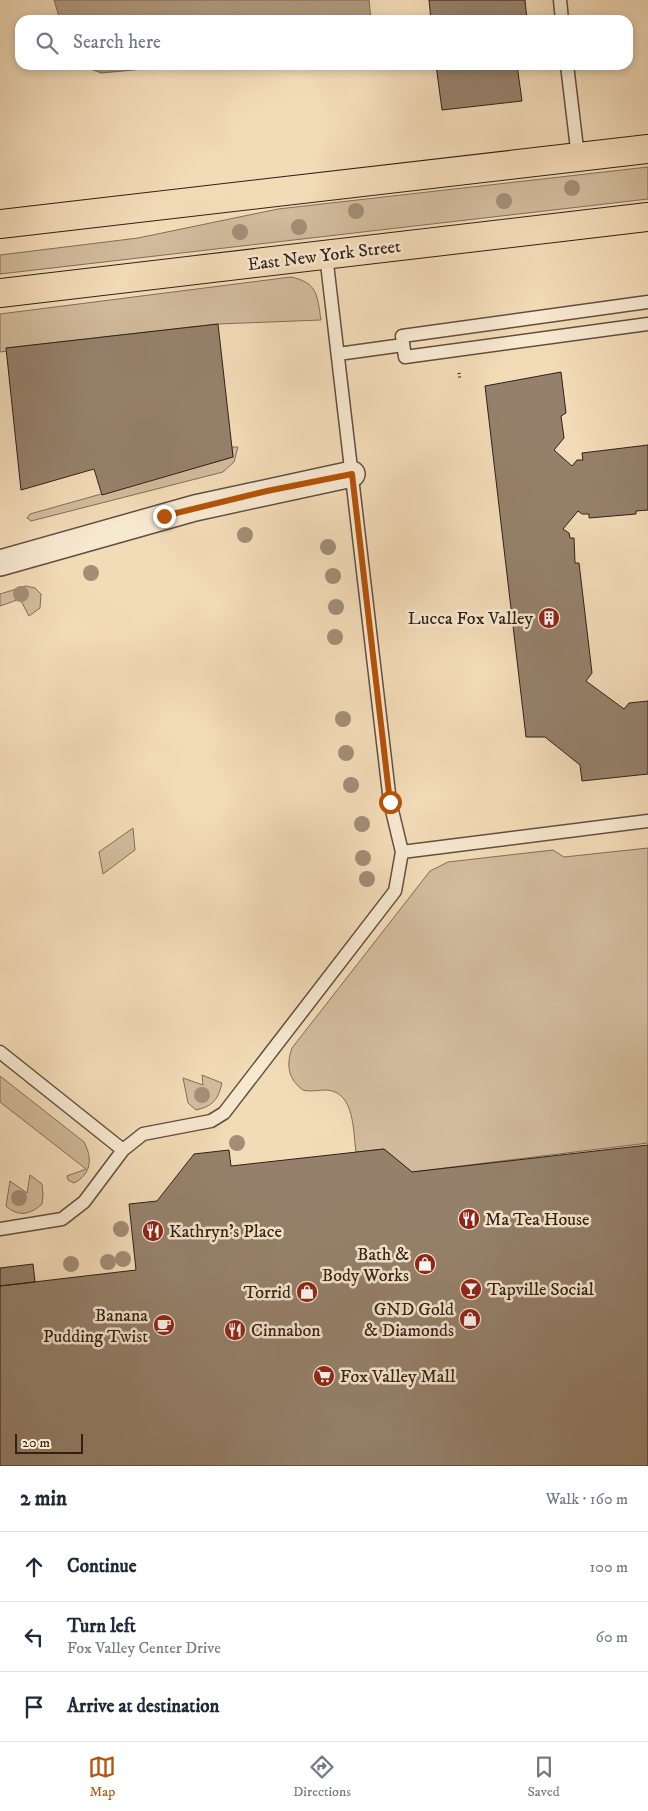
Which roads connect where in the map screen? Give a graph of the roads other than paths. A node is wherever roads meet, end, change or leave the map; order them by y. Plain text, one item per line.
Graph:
1 (560, 0) edge
2 (562, 15) edge
3 (568, 70) edge
4 (648, 149) edge
5 (578, 157) junction
6 (648, 217) edge
7 (0, 224) edge
8 (326, 255) junction
9 (0, 293) edge
10 (648, 302) edge
11 (648, 324) edge
12 (403, 345) junction
13 (338, 354) junction
14 (352, 474) junction
15 (0, 564) edge
16 (648, 821) edge
17 (402, 852) junction
18 (0, 1052) edge
19 (123, 1150) junction
20 (0, 1229) edge

1 - 2 lane
3 - 5 lane
4 - 5 main road
5 - 7 main road
6 - 8 main road, East New York Street
8 - 9 main road, East New York Street
8 - 13 lane
10 - 12 lane
11 - 12 lane
12 - 13 lane
13 - 14 lane
14 - 15 street
14 - 17 lane
16 - 17 lane
17 - 19 lane
18 - 19 lane
19 - 20 lane

